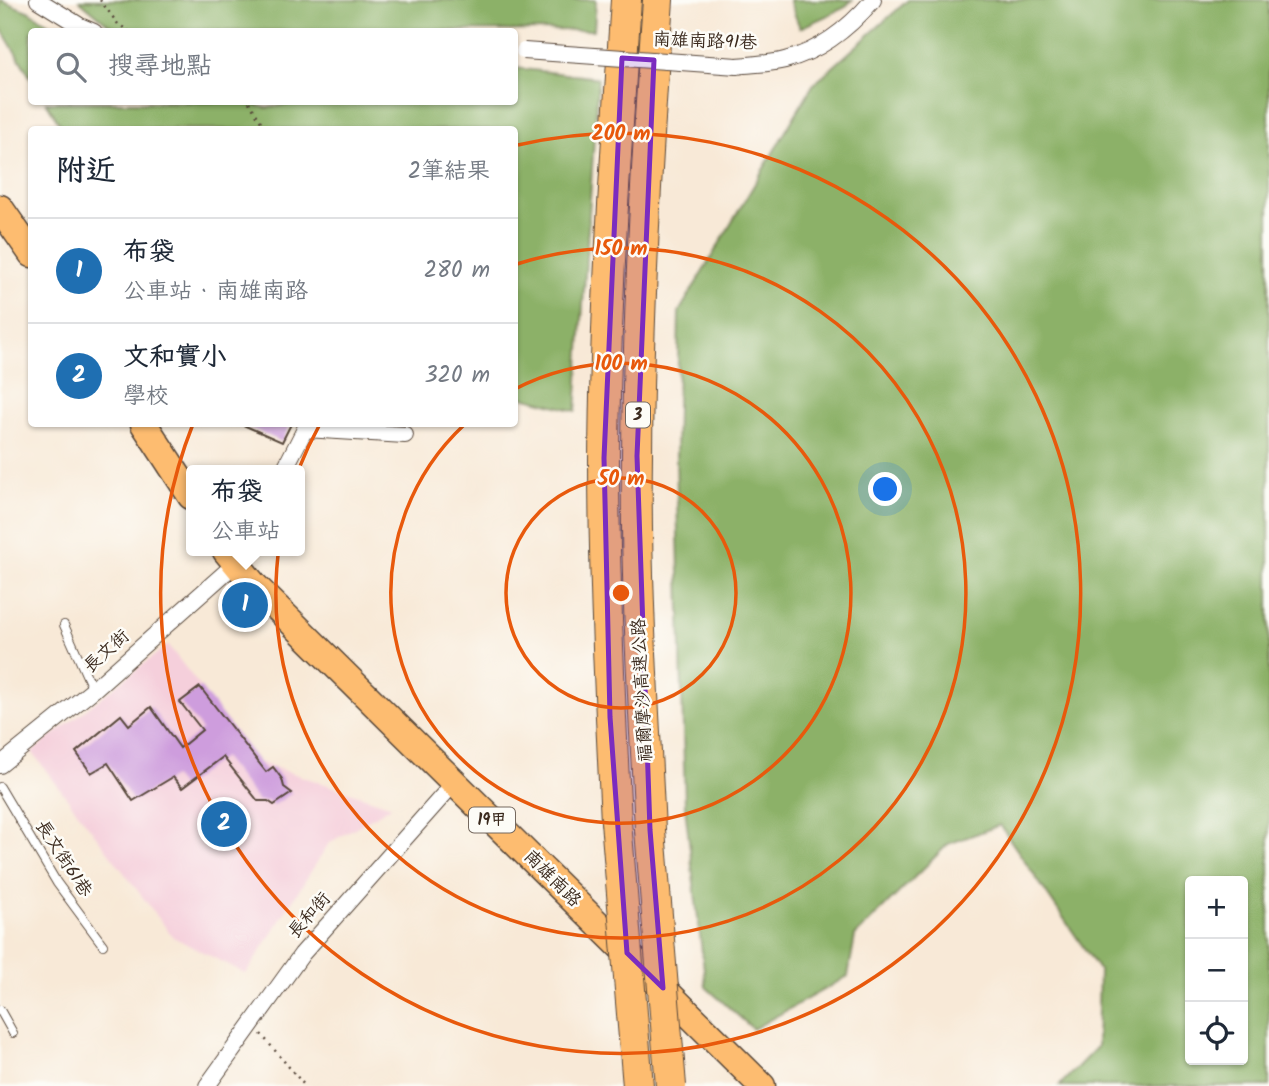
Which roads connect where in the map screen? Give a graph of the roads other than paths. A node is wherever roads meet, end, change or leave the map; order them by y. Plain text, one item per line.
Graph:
1 (38, 0) edge
2 (626, 0) edge
3 (658, 0) edge
4 (873, 0) edge
5 (85, 28) edge
6 (519, 50) edge
7 (0, 208) edge
8 (28, 248) edge
9 (146, 427) edge
10 (306, 427) edge
11 (317, 427) edge
12 (405, 435) dead end
13 (286, 465) edge
14 (186, 488) edge
15 (233, 556) edge
16 (235, 556) edge
17 (64, 625) dead end
18 (93, 690) junction
19 (0, 765) edge
20 (454, 783) junction
21 (0, 787) edge
22 (103, 945) dead end
23 (0, 1010) edge
24 (13, 1033) dead end
25 (208, 1086) edge
26 (638, 1086) edge
27 (671, 1086) edge
28 (762, 1086) edge

1 - 5 street
2 - 26 highway, 福爾摩沙高速公路 / 3, bridge
3 - 27 highway, 福爾摩沙高速公路 / 3, bridge
4 - 6 street, 南雄南路91巷, bridge
7 - 8 main road
9 - 14 main road
10 - 13 street
11 - 12 street
15 - 18 street, 長文街
16 - 20 main road, 南雄南路 / 19甲
17 - 18 lane
18 - 19 street, 長文街
20 - 25 street, 長和街
20 - 28 main road, 南雄南路 / 19甲
21 - 22 lane, 長文街61巷
23 - 24 lane

